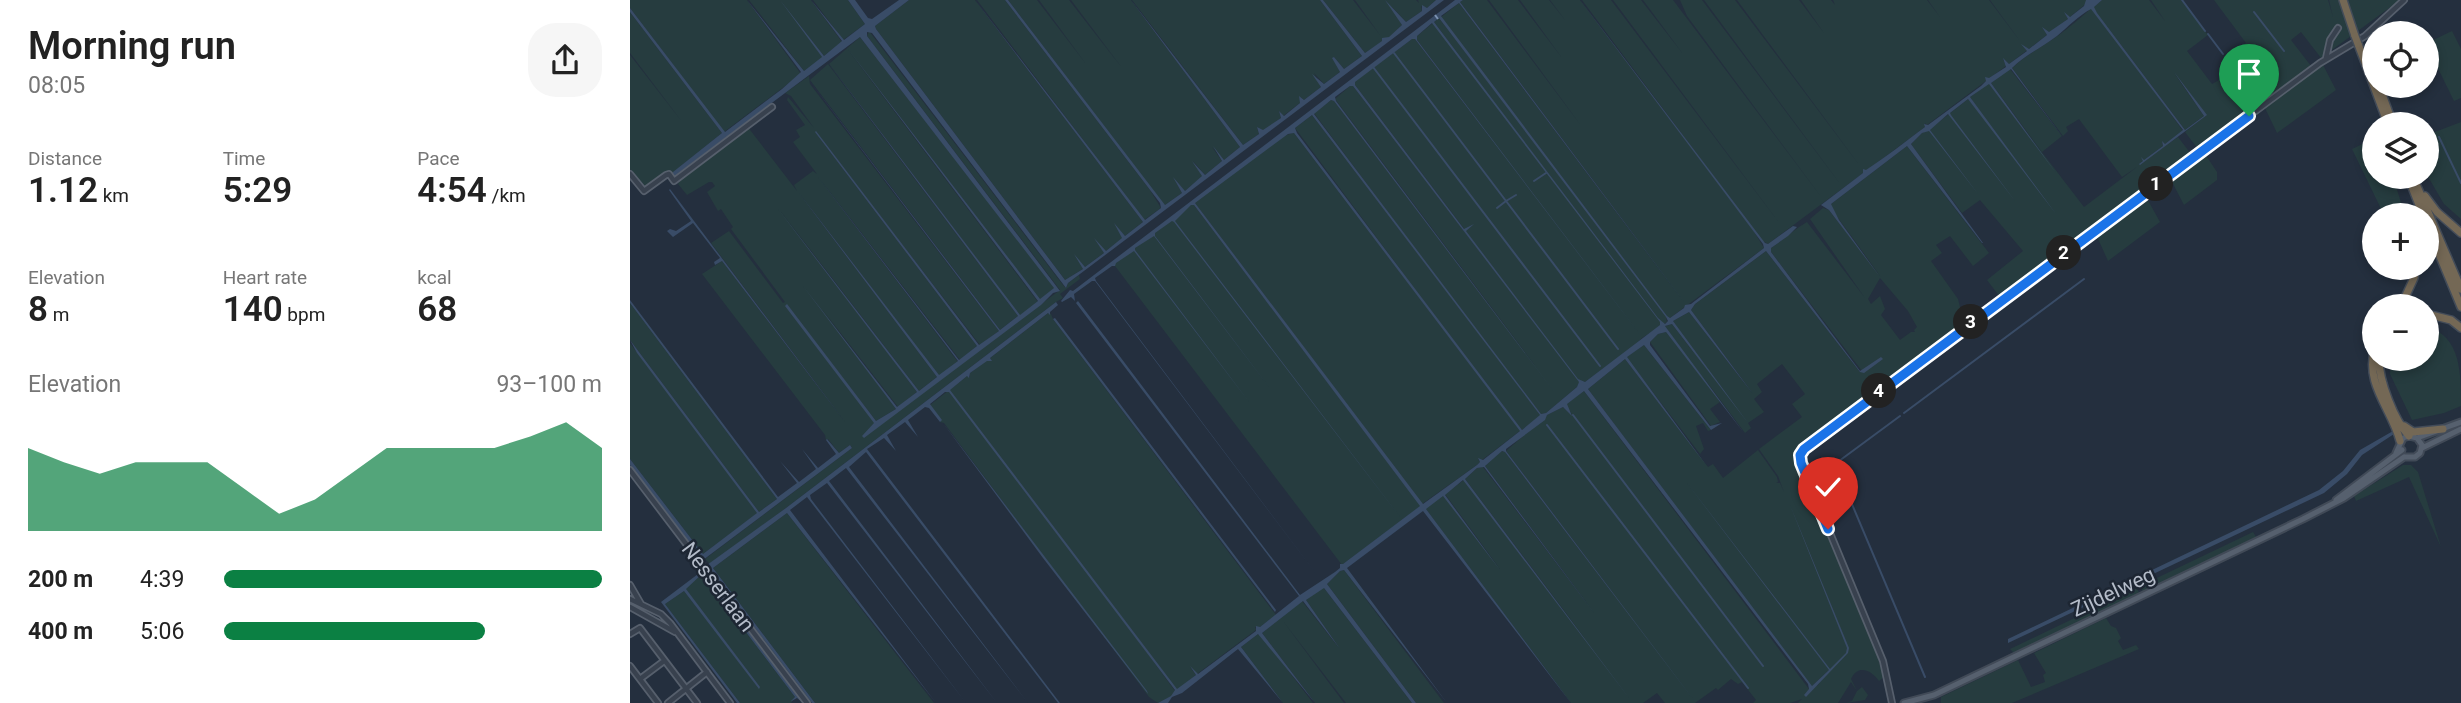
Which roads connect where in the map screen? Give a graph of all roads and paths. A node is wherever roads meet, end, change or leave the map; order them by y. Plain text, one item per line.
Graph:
1 (2345, 0) edge
2 (2404, 0) edge
3 (2338, 27) dead end
4 (2360, 43) junction
5 (2362, 47) edge
6 (2326, 58) junction
7 (772, 107) dead end
8 (2384, 112) edge
9 (630, 174) edge
10 (2415, 189) edge
11 (2419, 189) edge
12 (2461, 233) edge
13 (2439, 254) edge
14 (2461, 289) edge
15 (2461, 307) edge
16 (2439, 317) edge
17 (2461, 328) edge
18 (2372, 371) edge
19 (2379, 371) edge
20 (2400, 420) junction
21 (2461, 422) edge
22 (2461, 429) edge
23 (2445, 432) junction
24 (2409, 446) junction
25 (2385, 467) junction
26 (630, 470) edge
27 (630, 585) edge
28 (630, 599) edge
29 (641, 605) junction
30 (630, 607) edge
31 (630, 634) edge
32 (680, 637) junction
33 (664, 661) junction
34 (630, 666) edge
35 (705, 674) junction
36 (640, 679) junction
37 (686, 689) junction
38 (658, 703) edge
39 (668, 703) edge
40 (697, 703) edge
41 (730, 703) edge
42 (807, 703) edge
43 (1892, 703) edge
44 (1904, 703) edge

1 - 4 highway, bridge
2 - 6 street
3 - 6 street
4 - 5 highway
4 - 8 highway
6 - 43 street
7 - 9 street
10 - 14 highway
11 - 12 highway
13 - 15 highway
16 - 17 highway
18 - 24 highway
19 - 20 highway
20 - 23 highway
20 - 24 highway
21 - 23 main road, Zijdelweg
22 - 23 main road, Zijdelweg
23 - 24 main road, Zijdelweg
23 - 24 main road, Zijdelweg
24 - 24 main road
24 - 25 main road, Zijdelweg
24 - 25 main road, Zijdelweg
25 - 44 main road, Zijdelweg
26 - 42 street, Nesserlaan
27 - 29 street
28 - 29 street
29 - 32 street
30 - 32 street
31 - 33 street
32 - 35 street
33 - 36 street
33 - 37 street
34 - 36 street
35 - 37 street
35 - 41 street
36 - 38 street
37 - 39 street
37 - 40 street

